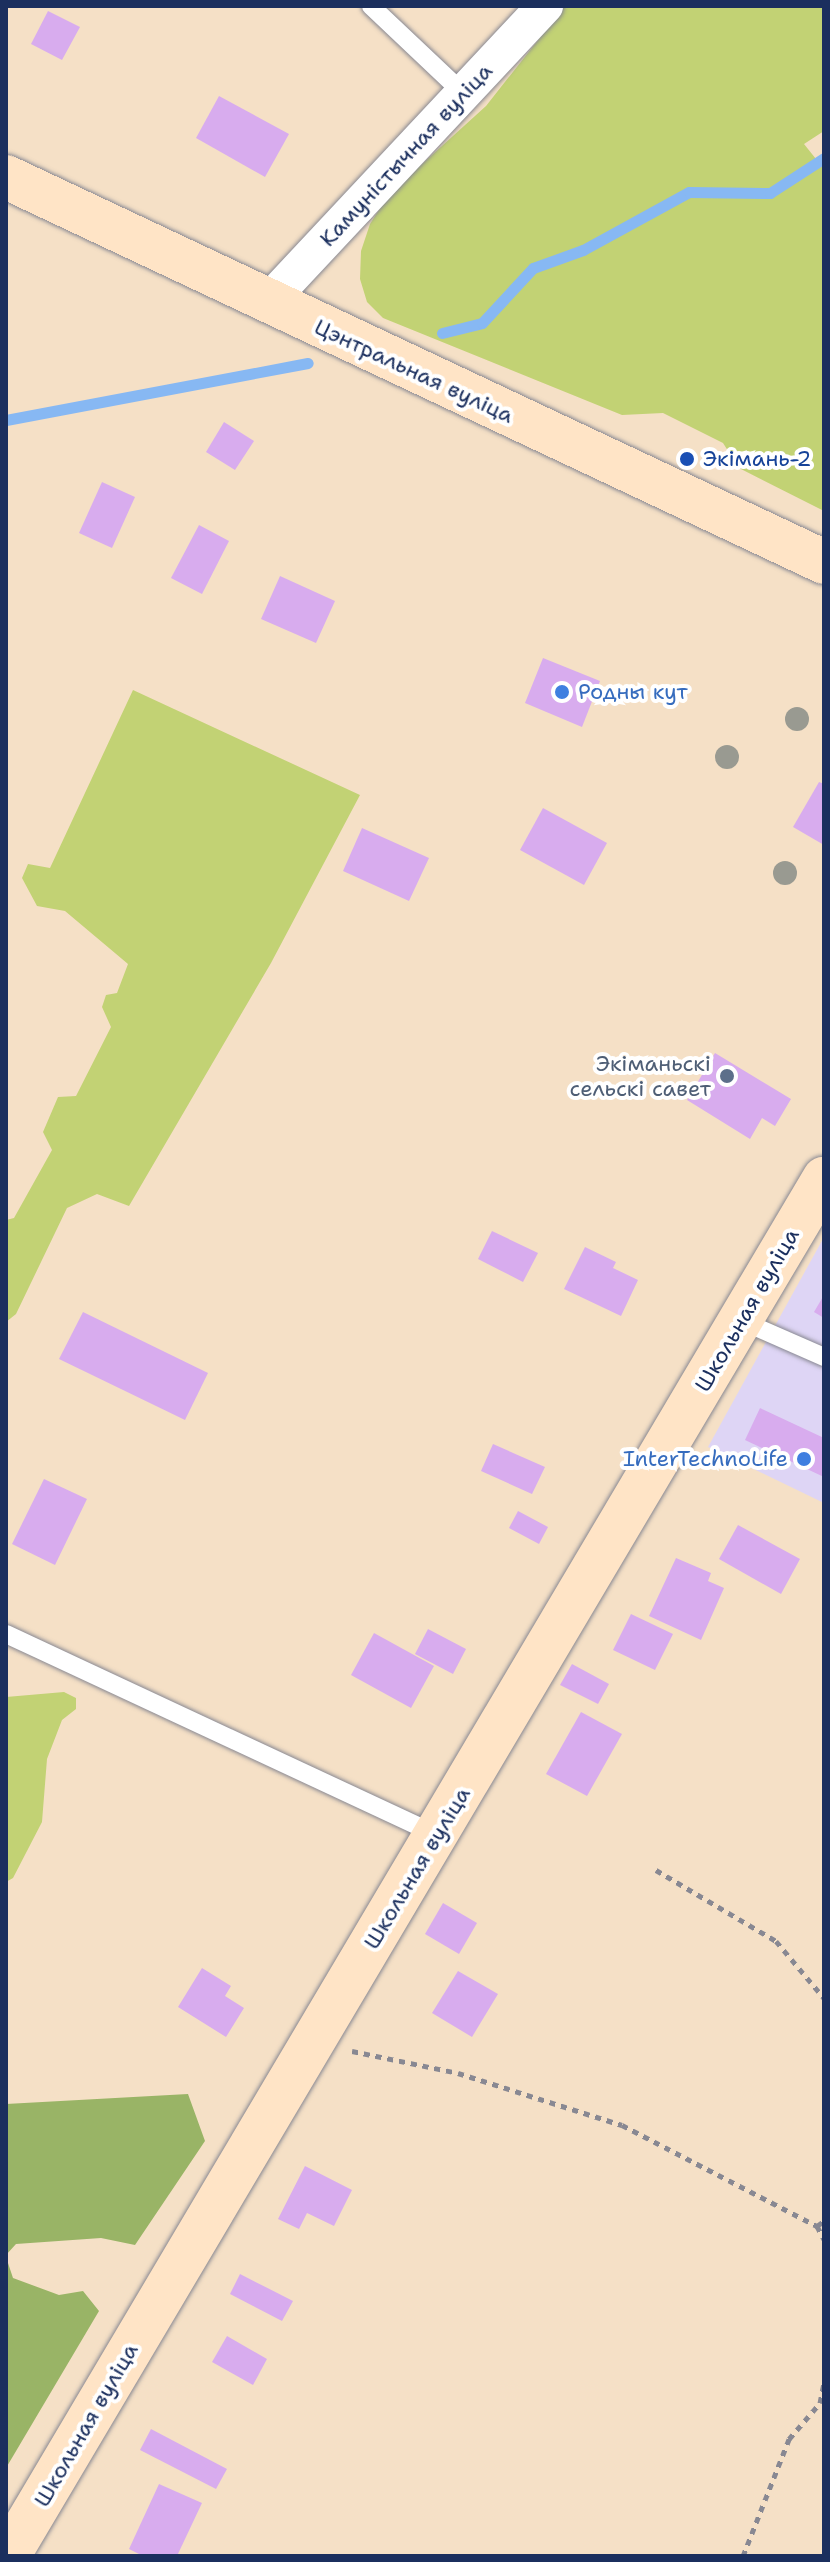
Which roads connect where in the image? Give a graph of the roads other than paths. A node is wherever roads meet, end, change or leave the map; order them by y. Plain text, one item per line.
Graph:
1 (371, 6) edge
2 (545, 6) edge
3 (465, 95) junction
4 (6, 177) edge
5 (267, 303) junction
6 (824, 562) edge
7 (824, 1179) edge
8 (742, 1321) junction
9 (824, 1357) edge
10 (6, 1634) edge
11 (437, 1835) junction
12 (8, 2556) edge

1 - 3 lane
2 - 3 street, Камуністычная вуліца
3 - 5 street, Камуністычная вуліца
4 - 5 street, Цэнтральная вуліца
5 - 6 street, Цэнтральная вуліца
7 - 8 street, Школьная вуліца
8 - 9 lane
8 - 11 street, Школьная вуліца
10 - 11 lane
11 - 12 street, Школьная вуліца

